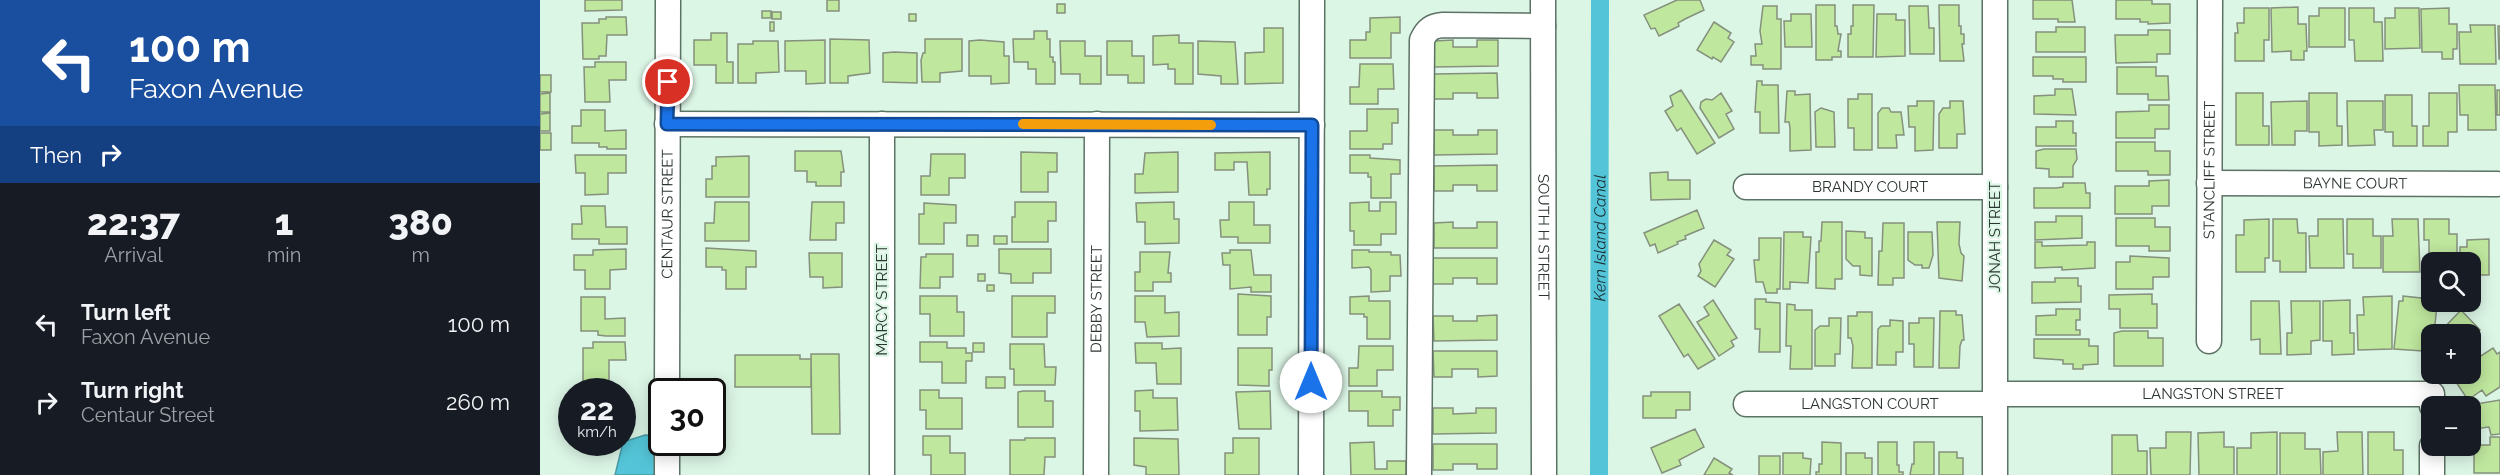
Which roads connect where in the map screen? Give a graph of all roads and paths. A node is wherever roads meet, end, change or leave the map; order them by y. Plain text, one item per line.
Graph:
1 (668, 0) edge
2 (1312, 0) edge
3 (1543, 0) edge
4 (1995, 0) edge
5 (2210, 0) edge
6 (1543, 27) junction
7 (667, 124) junction
8 (882, 124) junction
9 (1097, 124) junction
10 (1312, 125) junction
11 (2209, 183) junction
12 (2498, 184) dead end
13 (1746, 187) dead end
14 (1995, 187) junction
15 (2209, 341) dead end
16 (667, 378) edge
17 (1995, 399) junction
18 (2421, 400) edge
19 (1746, 404) dead end
20 (667, 456) edge
21 (2432, 456) edge
22 (667, 475) edge
23 (882, 475) edge
24 (1096, 475) edge
25 (1311, 475) edge
26 (1419, 475) edge
27 (1544, 475) edge
28 (1995, 475) edge
29 (2432, 475) edge

1 - 7 street, CENTAUR STREET
2 - 10 street
3 - 6 street, SOUTH H STREET
4 - 14 street, JONAH STREET
5 - 11 street, STANCLIFF STREET
6 - 26 street
6 - 27 street, SOUTH H STREET
7 - 8 street
7 - 16 street, CENTAUR STREET
8 - 9 street
8 - 23 street, MARCY STREET
9 - 10 street
9 - 24 street, DEBBY STREET
10 - 25 street
11 - 12 street, BAYNE COURT
11 - 15 street, STANCLIFF STREET
13 - 14 street, BRANDY COURT
14 - 17 street, JONAH STREET
17 - 18 street, LANGSTON STREET
17 - 19 street, LANGSTON COURT
17 - 28 street, JONAH STREET
20 - 22 street
21 - 29 street

